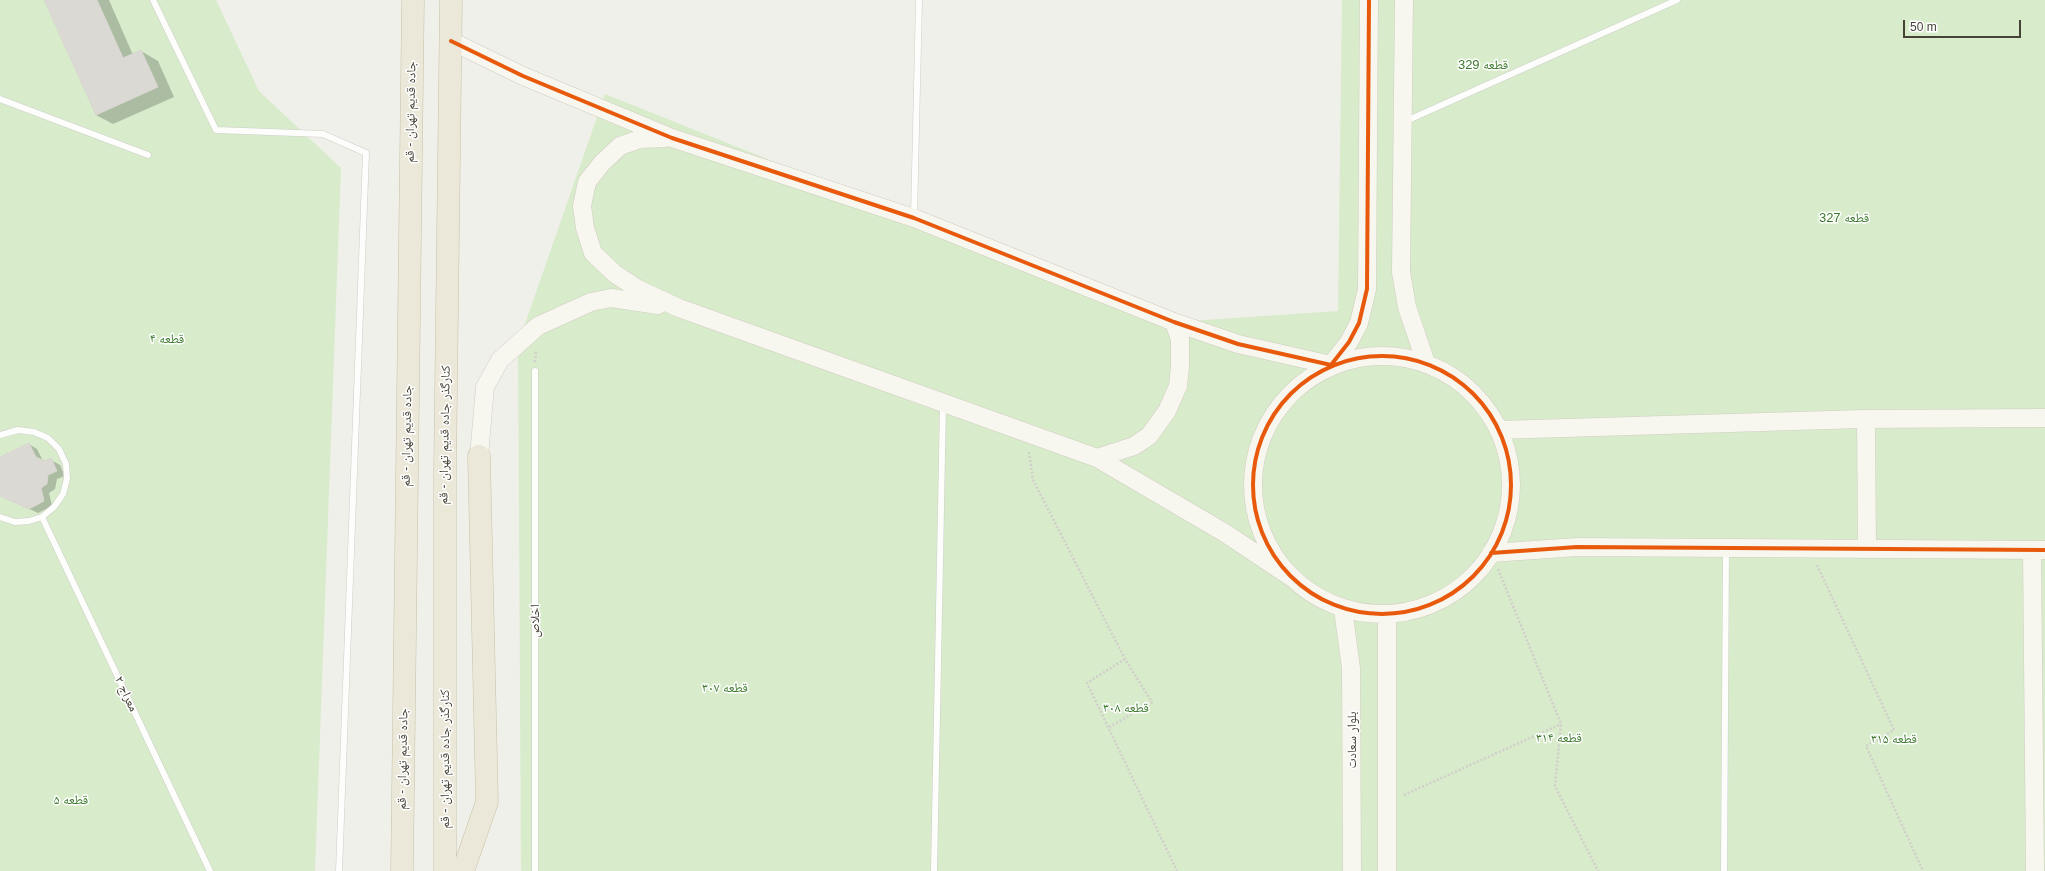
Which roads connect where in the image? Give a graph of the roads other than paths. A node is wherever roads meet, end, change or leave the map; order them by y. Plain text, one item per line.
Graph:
1 (153, 0) edge
2 (412, 0) edge
3 (451, 0) edge
4 (919, 0) edge
5 (1369, 0) edge
6 (1404, 0) edge
7 (1677, 0) edge
8 (450, 41) junction
9 (0, 99) edge
10 (1404, 121) junction
11 (672, 138) junction
12 (148, 155) dead end
13 (914, 218) junction
14 (679, 308) junction
15 (1174, 322) junction
16 (1426, 363) junction
17 (1331, 365) junction
18 (535, 370) dead end
19 (943, 403) junction
20 (2045, 418) edge
21 (1866, 420) junction
22 (0, 427) edge
23 (1499, 430) junction
24 (1, 435) edge
25 (479, 456) joint
26 (1097, 458) junction
27 (0, 517) edge
28 (42, 517) junction
29 (1726, 548) junction
30 (1867, 549) junction
31 (2038, 550) edge
32 (1491, 553) junction
33 (1291, 578) junction
34 (1343, 609) junction
35 (1387, 614) junction
36 (210, 871) edge
37 (339, 871) edge
38 (402, 871) edge
39 (445, 871) edge
40 (463, 871) edge
41 (535, 871) edge
42 (934, 871) edge
43 (1352, 871) edge
44 (1387, 871) edge
45 (1724, 871) edge
46 (2035, 871) edge

1 - 37 lane
2 - 38 highway, جاده قدیم تهران - قم
3 - 8 highway, کنارگذر جاده قدیم تهران - قم
4 - 13 lane
5 - 17 street
6 - 10 street
7 - 10 lane
8 - 11 street
8 - 39 highway, کنارگذر جاده قدیم تهران - قم
9 - 12 lane
10 - 16 street
11 - 13 street
11 - 14 street
13 - 15 street
14 - 19 street
14 - 25 street
15 - 17 street
15 - 26 street
16 - 17 street
16 - 23 street
17 - 33 street
18 - 41 lane, اخلاص
19 - 26 street
19 - 42 lane
20 - 21 street
21 - 23 street
21 - 30 street
22 - 24 lane
23 - 32 street
24 - 28 lane
25 - 40 highway
26 - 33 street
27 - 28 lane
28 - 36 lane, معراج ۲
29 - 30 street
29 - 32 street
29 - 45 lane
30 - 31 street
31 - 46 street
32 - 35 street
33 - 34 street
34 - 35 street
34 - 43 street, بلوار سعادت
35 - 44 street

